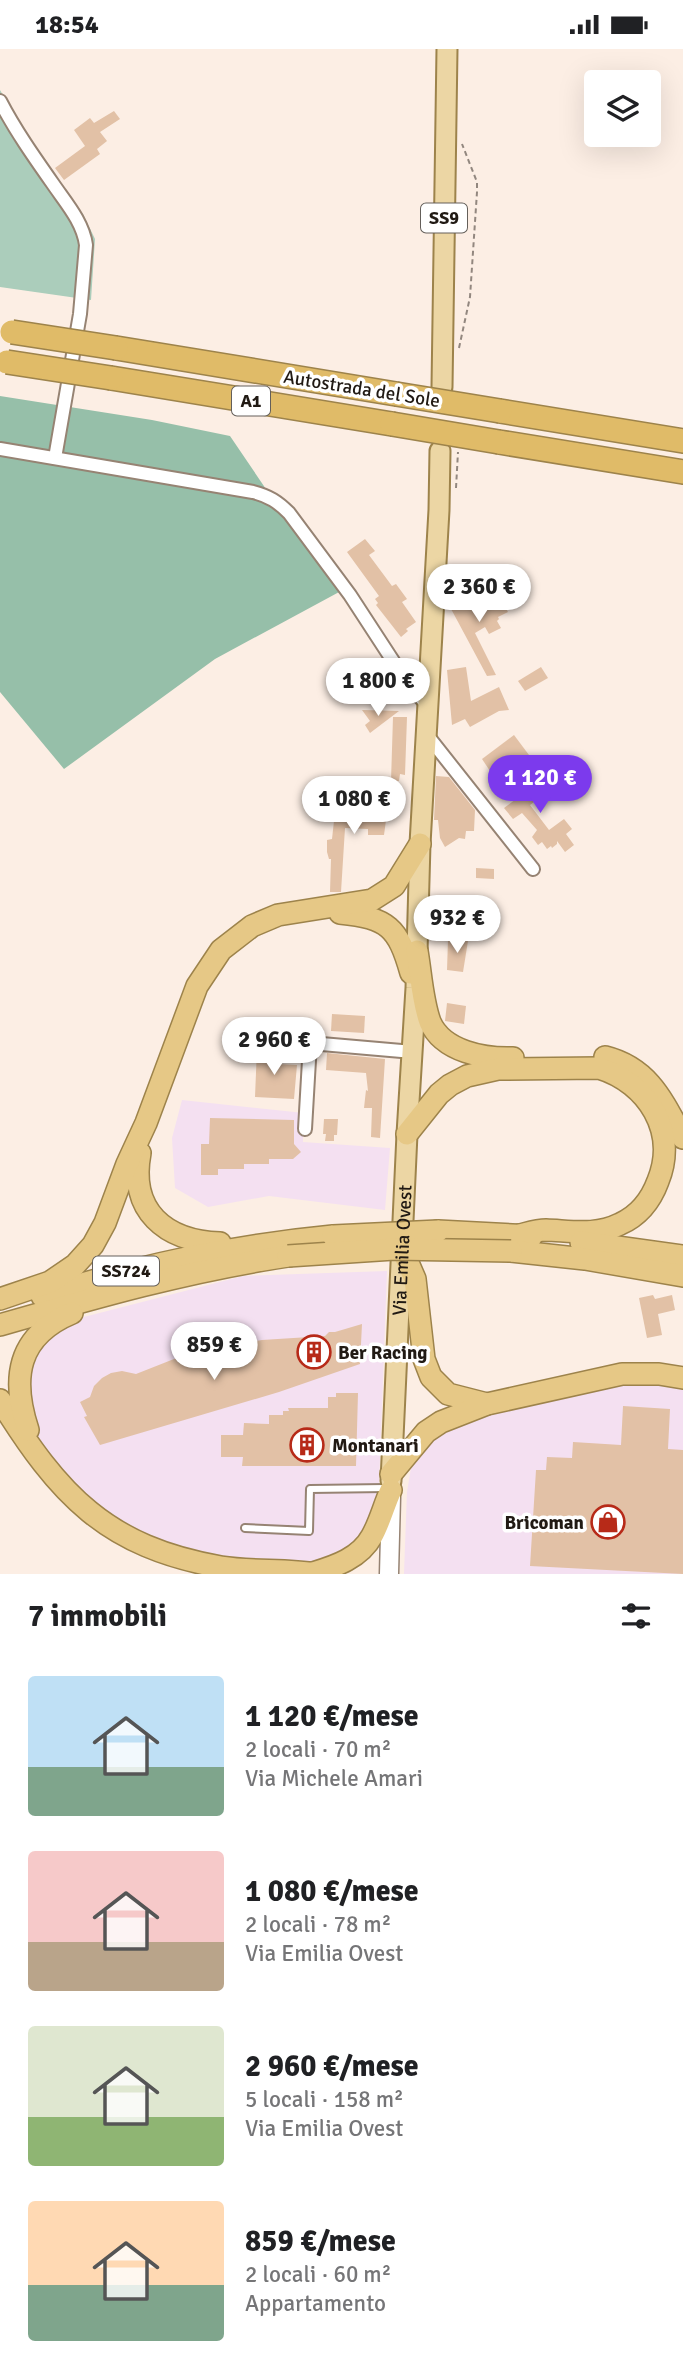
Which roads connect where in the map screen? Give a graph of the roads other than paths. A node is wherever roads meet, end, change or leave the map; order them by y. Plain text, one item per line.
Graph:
1 (447, 49) edge
2 (0, 101) edge
3 (6, 331) edge
4 (4, 362) edge
5 (442, 387) dead end
6 (683, 441) edge
7 (0, 449) edge
8 (449, 452) road end
9 (55, 458) junction
10 (683, 472) edge
11 (429, 707) junction
12 (427, 735) junction
13 (420, 844) junction
14 (533, 869) dead end
15 (306, 910) junction
16 (417, 951) junction
17 (416, 988) junction
18 (412, 1052) junction
19 (146, 1123) junction
20 (305, 1129) dead end
21 (407, 1134) junction
22 (683, 1137) edge
23 (514, 1240) junction
24 (254, 1244) junction
25 (288, 1248) junction
26 (402, 1249) junction
27 (683, 1257) edge
28 (683, 1276) edge
29 (148, 1282) junction
30 (0, 1299) edge
31 (0, 1307) edge
32 (0, 1325) edge
33 (683, 1378) edge
34 (0, 1400) edge
35 (488, 1404) junction
36 (33, 1449) junction
37 (391, 1484) junction
38 (245, 1528) dead end
39 (315, 1574) edge
40 (389, 1574) edge

1 - 5 main road, SS9
2 - 9 street
3 - 6 highway, Autostrada del Sole / A1, bridge
4 - 10 highway, Autostrada del Sole / A1, bridge
7 - 9 street
8 - 11 main road, Via Emilia Ovest
9 - 11 street
11 - 12 main road, Via Emilia Ovest
12 - 13 main road, Via Emilia Ovest
12 - 14 street
13 - 15 highway
13 - 16 main road, Via Emilia Ovest
15 - 17 highway
15 - 19 highway
16 - 17 main road, Via Emilia Ovest
16 - 22 highway
17 - 18 main road, Via Emilia Ovest
18 - 20 street
18 - 21 main road, Via Emilia Ovest
19 - 24 highway
19 - 30 highway
21 - 23 highway
21 - 26 main road, Via Emilia Ovest
23 - 25 highway, SS724, bridge
23 - 27 highway, SS724
23 - 28 highway, SS724
24 - 25 highway, SS724
24 - 31 highway, SS724
25 - 29 highway, SS724
26 - 35 highway
26 - 37 main road, Via Emilia Ovest
29 - 32 highway, SS724
29 - 36 highway
33 - 35 highway
34 - 36 highway
35 - 37 highway
36 - 39 highway
37 - 38 lane
37 - 39 highway
37 - 40 main road, Via Emilia Ovest

